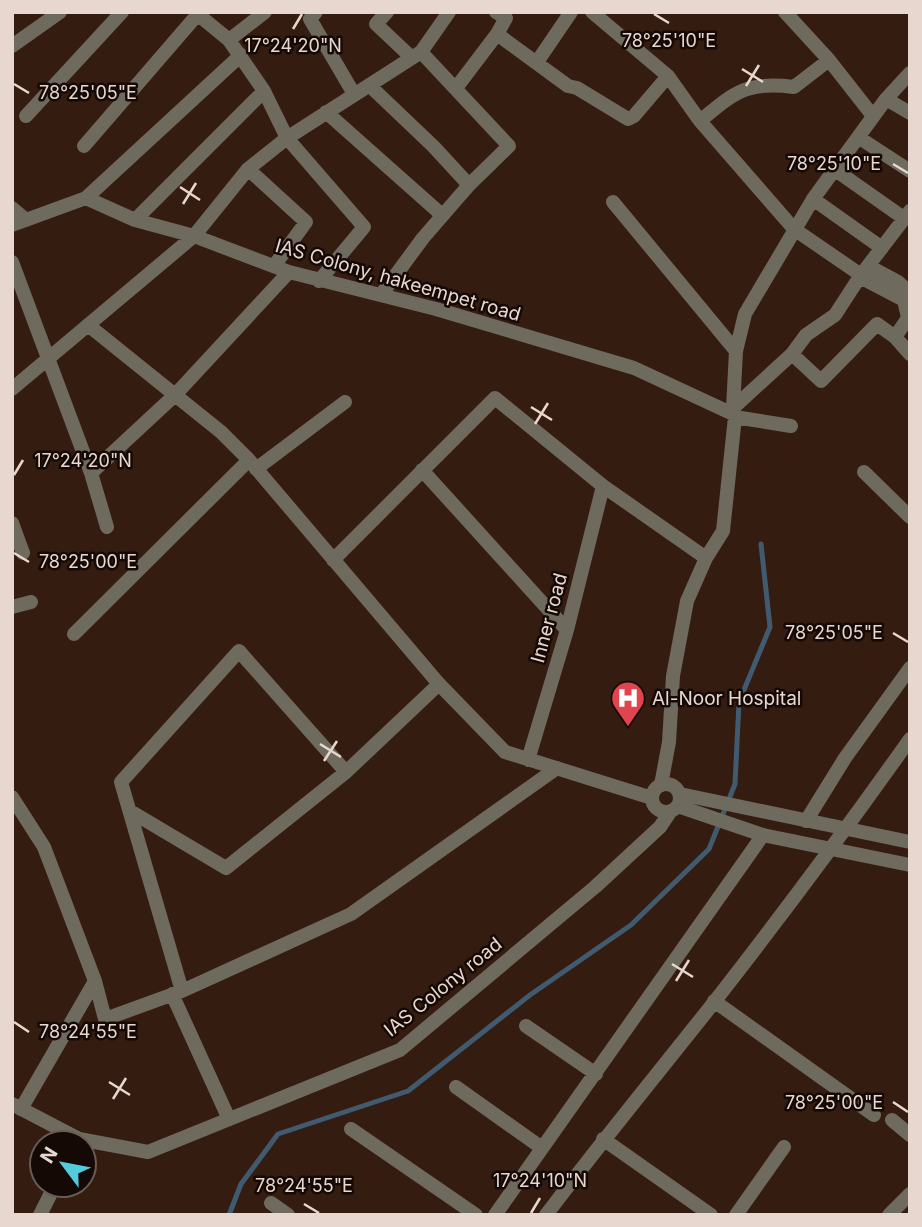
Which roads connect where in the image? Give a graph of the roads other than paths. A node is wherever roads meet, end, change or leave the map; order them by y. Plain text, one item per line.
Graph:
1 (60, 12) edge
2 (122, 12) edge
3 (265, 12) edge
4 (387, 12) edge
5 (449, 12) edge
6 (571, 12) edge
7 (592, 12) edge
8 (197, 13) edge
9 (786, 13) edge
10 (310, 14) edge
11 (505, 14) edge
12 (497, 34) junction
13 (229, 40) junction
14 (12, 46) edge
15 (416, 54) junction
16 (241, 55) junction
17 (829, 60) junction
18 (537, 62) junction
19 (910, 73) edge
20 (668, 76) junction
21 (369, 85) junction
22 (456, 88) junction
23 (264, 90) junction
24 (354, 94) junction
25 (886, 99) junction
26 (326, 113) junction
27 (910, 113) edge
28 (26, 116) dead end
29 (873, 117) junction
30 (700, 121) junction
31 (858, 136) junction
32 (287, 138) junction
33 (84, 146) dead end
34 (248, 169) junction
35 (834, 169) junction
36 (910, 171) edge
37 (469, 185) junction
38 (86, 198) junction
39 (813, 199) junction
40 (613, 202) dead end
41 (12, 208) edge
42 (908, 214) edge
43 (442, 215) junction
44 (135, 220) junction
45 (19, 223) edge
46 (794, 229) junction
47 (194, 236) junction
48 (882, 248) junction
49 (12, 262) edge
50 (274, 266) junction
51 (289, 272) junction
52 (863, 273) junction
53 (319, 281) junction
54 (910, 293) edge
55 (381, 295) junction
56 (89, 325) junction
57 (895, 337) junction
58 (736, 351) junction
59 (792, 354) junction
60 (910, 354) edge
61 (47, 359) junction
62 (12, 389) edge
63 (175, 395) junction
64 (345, 402) dead end
65 (734, 413) junction
66 (791, 426) dead end
67 (252, 464) junction
68 (422, 470) junction
69 (864, 472) dead end
70 (90, 473) junction
71 (603, 486) junction
72 (910, 517) edge
73 (12, 523) edge
74 (107, 527) dead end
75 (23, 553) dead end
76 (706, 558) junction
77 (333, 560) junction
78 (30, 602) dead end
79 (12, 607) edge
80 (567, 630) junction
81 (75, 634) dead end
82 (910, 668) edge
83 (439, 684) junction
84 (910, 740) edge
85 (528, 760) junction
86 (557, 768) junction
87 (346, 772) junction
88 (661, 785) junction
89 (12, 797) edge
90 (652, 798) junction
91 (676, 804) junction
92 (130, 811) junction
93 (806, 821) junction
94 (846, 830) junction
95 (763, 835) junction
96 (910, 842) edge
97 (831, 849) junction
98 (910, 865) edge
99 (94, 981) junction
100 (177, 993) junction
101 (714, 1001) junction
102 (526, 1026) dead end
103 (596, 1074) junction
104 (456, 1087) dead end
105 (17, 1106) edge
106 (874, 1115) dead end
107 (229, 1119) junction
108 (892, 1120) dead end
109 (57, 1129) edge
110 (351, 1129) dead end
111 (910, 1135) edge
112 (603, 1139) junction
113 (98, 1144) edge
114 (784, 1147) dead end
115 (542, 1148) junction
116 (910, 1194) edge
117 (271, 1203) dead end
118 (288, 1215) edge
119 (476, 1215) edge
120 (495, 1215) edge
121 (546, 1215) edge
122 (711, 1215) edge
123 (736, 1215) edge
124 (889, 1215) edge

1 - 14 street
2 - 28 street
3 - 13 street
4 - 15 street
5 - 15 street
6 - 18 street
7 - 20 street
8 - 13 street
8 - 33 street
9 - 17 street
10 - 24 street
11 - 12 street
12 - 18 street
12 - 22 street
13 - 16 street
15 - 21 street
15 - 22 street
16 - 23 street
16 - 38 street
17 - 29 street
17 - 30 street
18 - 20 street
19 - 25 street
20 - 30 street
21 - 24 street
21 - 37 street
22 - 37 street
23 - 32 street
23 - 44 street
24 - 26 street
25 - 27 street
25 - 29 street
26 - 32 street
26 - 43 street
29 - 31 street
30 - 46 street
31 - 35 street
31 - 36 street
32 - 34 street
32 - 53 street
34 - 47 street
34 - 50 street
35 - 39 street
35 - 42 street
37 - 43 street
38 - 44 street, IAS Colony, hakeempet road
38 - 45 street
39 - 46 street
39 - 48 street
40 - 58 street
41 - 45 street
42 - 48 street
43 - 55 street
44 - 47 street, IAS Colony, hakeempet road
46 - 52 street
46 - 58 street
47 - 50 street, IAS Colony, hakeempet road
47 - 56 street
48 - 52 street
49 - 61 street
50 - 51 street, IAS Colony, hakeempet road
51 - 53 street, IAS Colony, hakeempet road
51 - 63 street
52 - 54 street
52 - 57 street
52 - 59 street
53 - 55 street, IAS Colony, hakeempet road
55 - 65 street, IAS Colony, hakeempet road
56 - 61 street
56 - 63 street
57 - 59 street
57 - 60 street
58 - 65 street
59 - 65 street
61 - 62 street
61 - 70 street
63 - 67 street
63 - 70 street
64 - 67 street
65 - 66 street, IAS Colony, hakeempet road
65 - 76 street
67 - 77 street
67 - 81 street
68 - 71 street
68 - 77 street
68 - 80 street
69 - 72 street
70 - 74 street
71 - 76 street
71 - 80 street, Inner road
73 - 75 street
76 - 88 street
77 - 83 street
78 - 79 street
80 - 85 street, Inner road
82 - 93 street
83 - 85 street
83 - 87 street
84 - 94 street
85 - 86 street
86 - 90 street
86 - 100 street
87 - 92 street
87 - 92 street
88 - 90 street
88 - 91 street
89 - 99 street
90 - 91 street
91 - 93 street
91 - 95 street
91 - 107 street, IAS Colony road
92 - 100 street
93 - 94 street
94 - 96 street
94 - 97 street
95 - 97 street
95 - 103 street
97 - 98 street
97 - 101 street
99 - 100 street
99 - 105 street
100 - 107 street
101 - 106 street
101 - 112 street
102 - 103 street
103 - 115 street
104 - 115 street
105 - 109 street, IAS Colony road
107 - 113 street, IAS Colony road
108 - 111 street
110 - 119 street
112 - 121 street
112 - 122 street
114 - 123 street
115 - 120 street
116 - 124 street
117 - 118 street

